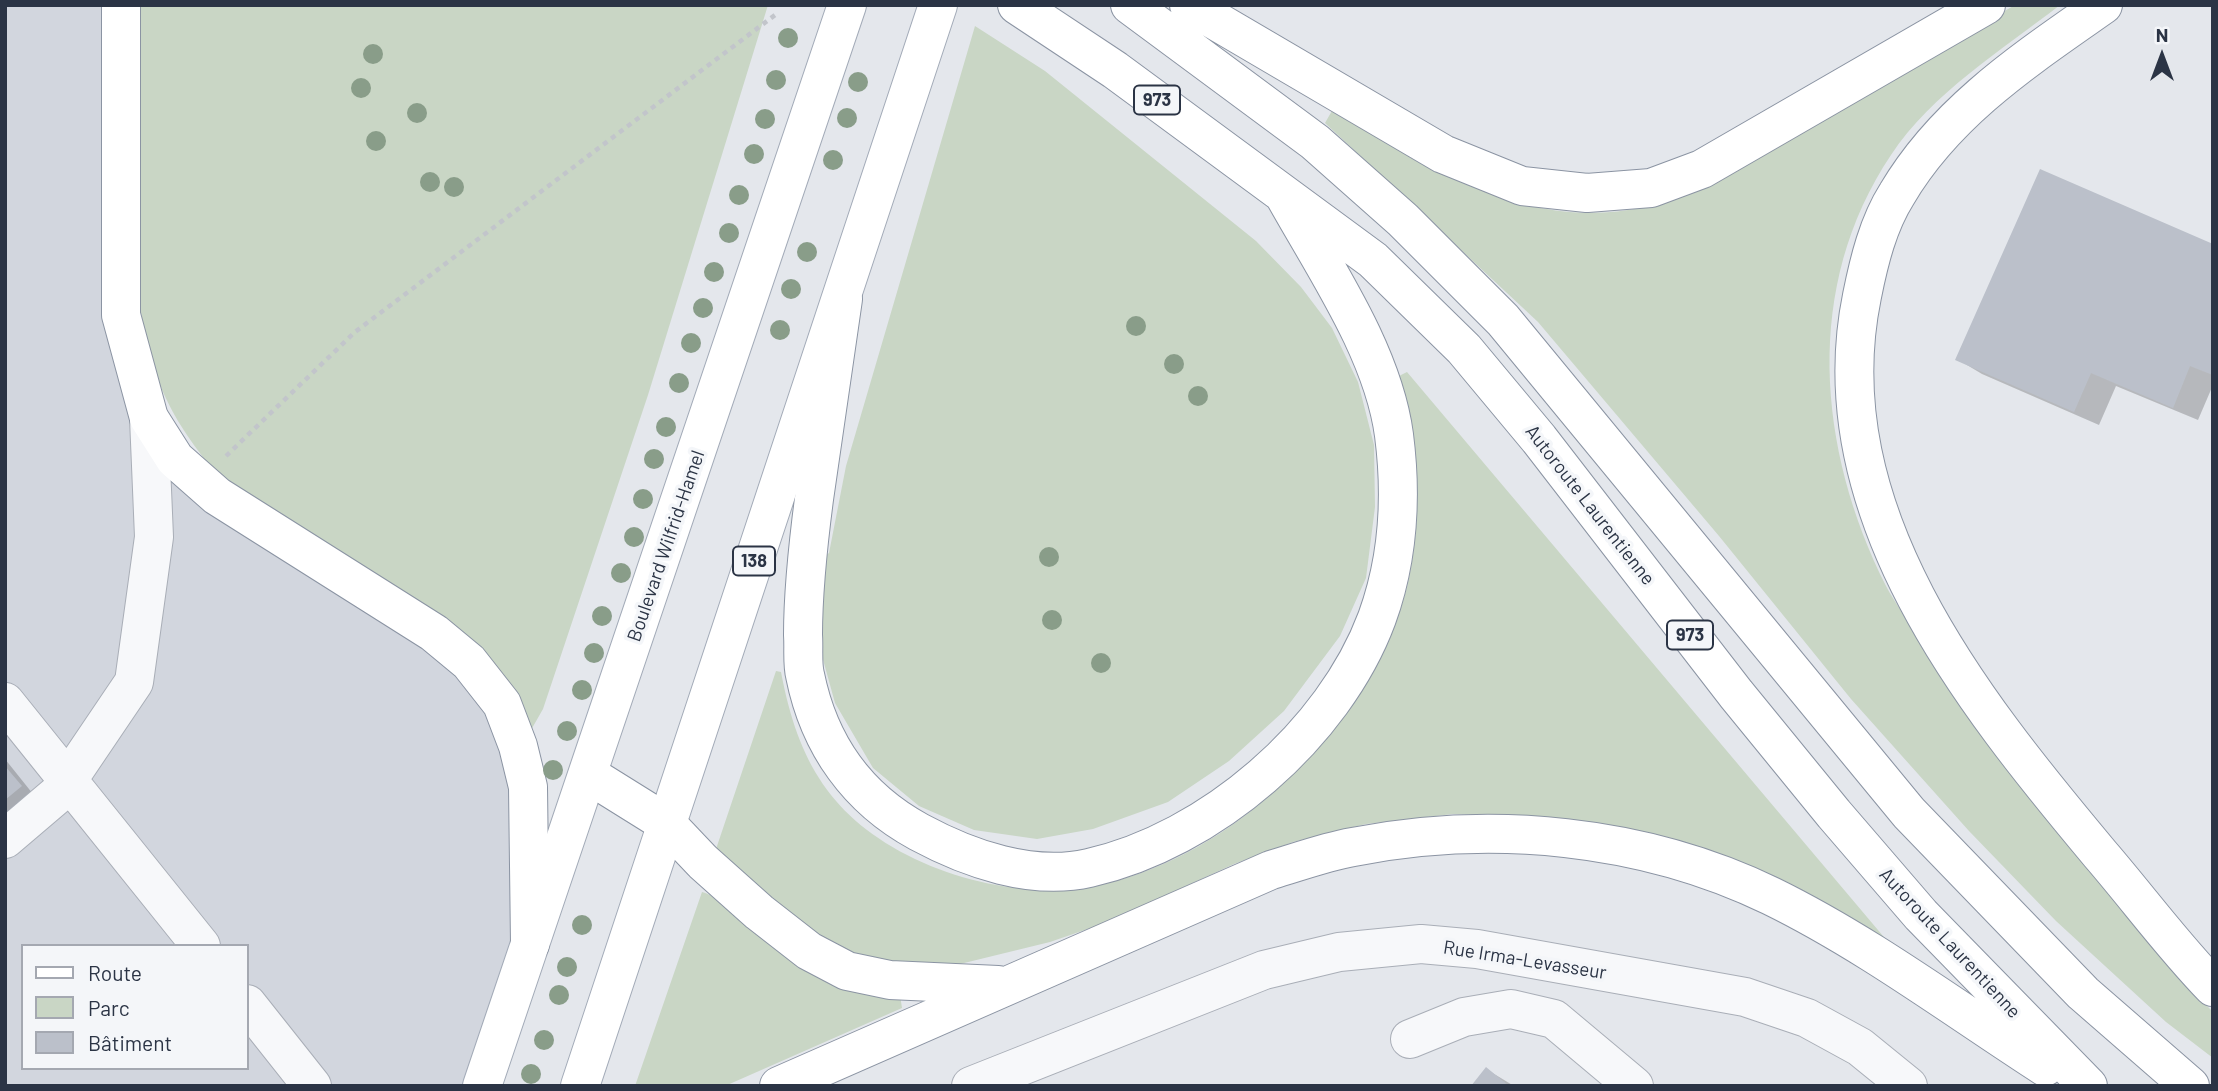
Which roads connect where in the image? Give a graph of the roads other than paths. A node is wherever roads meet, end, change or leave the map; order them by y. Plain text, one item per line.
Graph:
1 (121, 5) edge
2 (847, 5) edge
3 (938, 5) edge
4 (1130, 5) edge
5 (1189, 5) edge
6 (1964, 5) edge
7 (1986, 5) edge
8 (2103, 5) edge
9 (1021, 8) edge
10 (1936, 34) junction
11 (1284, 195) junction
12 (843, 299) junction
13 (149, 418) junction
14 (5, 702) edge
15 (589, 775) junction
16 (69, 779) junction
17 (666, 823) junction
18 (5, 839) edge
19 (199, 944) edge
20 (530, 944) junction
21 (1007, 986) junction
22 (2213, 987) edge
23 (248, 1005) edge
24 (1410, 1039) dead end
25 (1012, 1078) edge
26 (312, 1086) edge
27 (482, 1086) edge
28 (580, 1086) edge
29 (779, 1086) edge
30 (971, 1086) edge
31 (1634, 1086) edge
32 (1908, 1086) edge
33 (2075, 1086) edge
34 (2088, 1086) edge
35 (2190, 1086) edge

1 - 13 main road
2 - 15 main road, Boulevard Wilfrid-Hamel
3 - 12 main road, 138
4 - 35 main road
5 - 10 main road
6 - 10 main road
7 - 10 main road
8 - 22 main road
9 - 11 main road, Autoroute Laurentienne / 973
11 - 12 main road
11 - 34 main road, Autoroute Laurentienne / 973
12 - 17 main road, 138
13 - 16 street
13 - 20 main road
14 - 16 street
15 - 17 main road
15 - 20 main road, Boulevard Wilfrid-Hamel
16 - 18 street
16 - 19 street
17 - 21 main road
17 - 28 main road, 138
20 - 27 main road, Boulevard Wilfrid-Hamel
21 - 29 main road
21 - 33 main road
23 - 26 street
24 - 31 street
25 - 30 street, Rue Irma-Levasseur
25 - 32 street, Rue Irma-Levasseur

